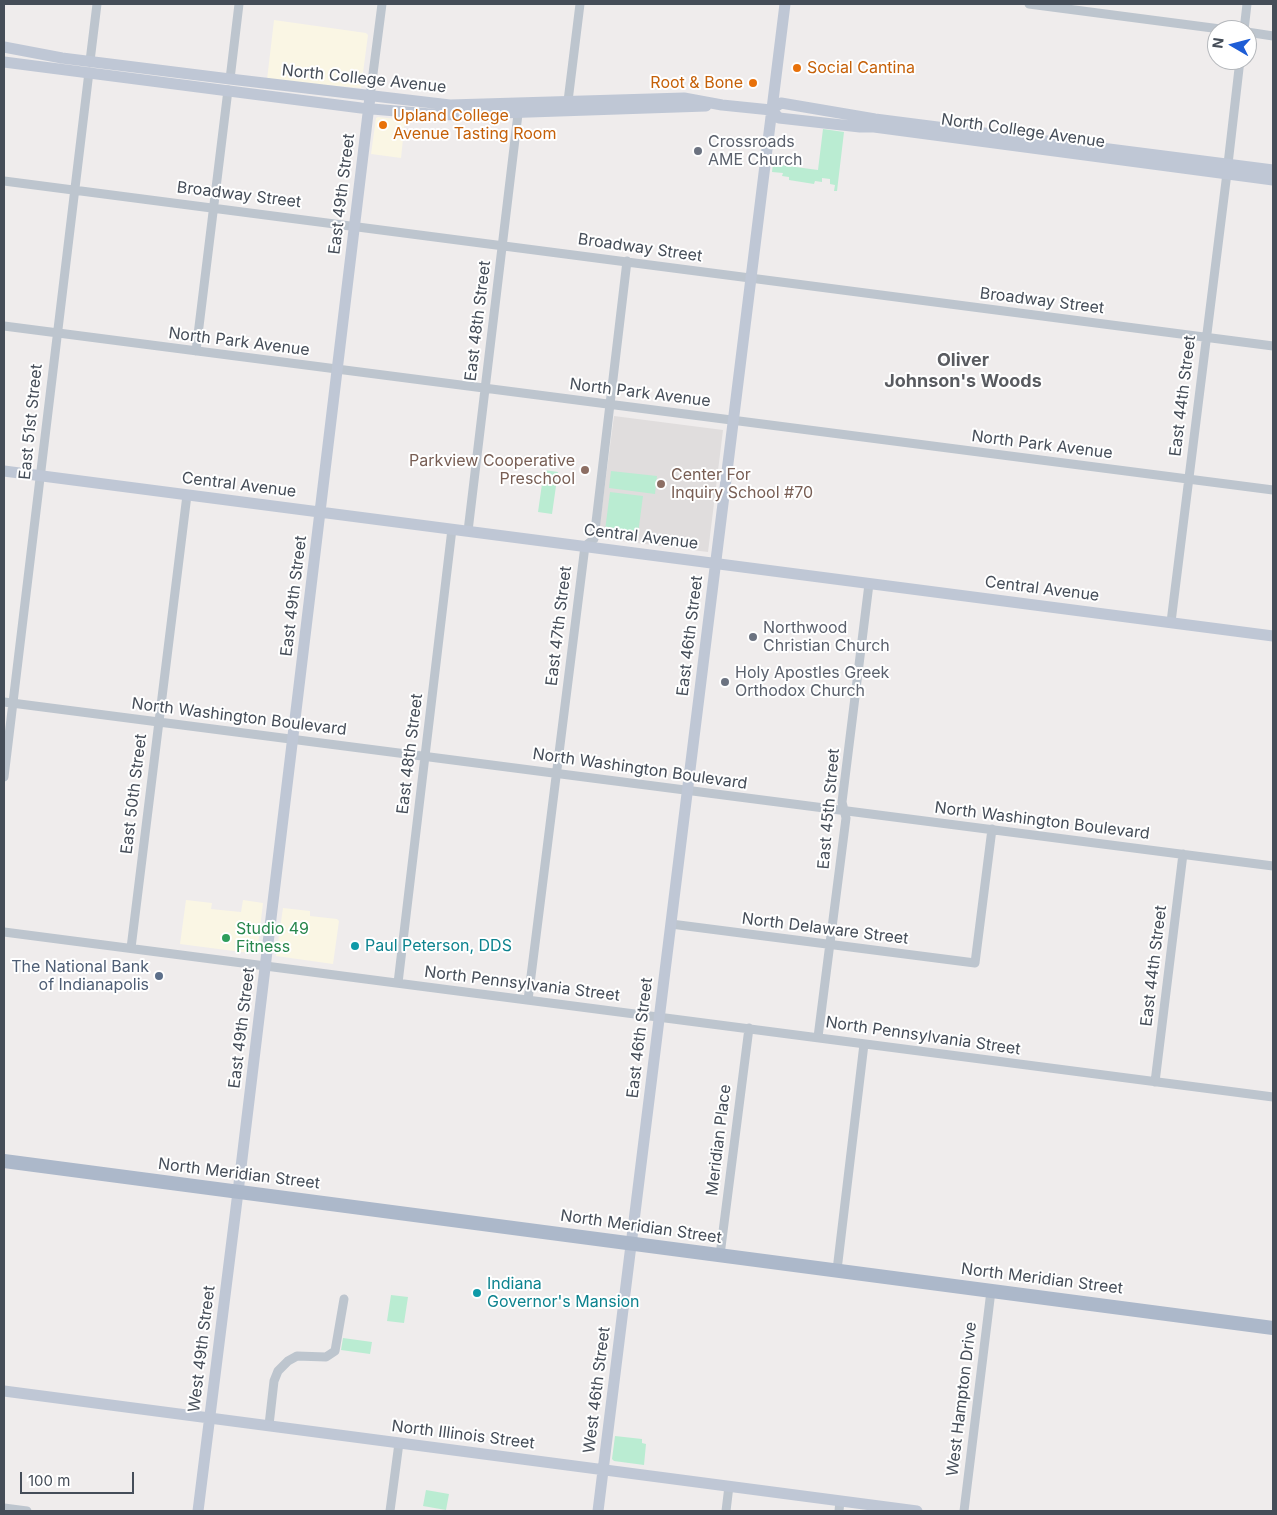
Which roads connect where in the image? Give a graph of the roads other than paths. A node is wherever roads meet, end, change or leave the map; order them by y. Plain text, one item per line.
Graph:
1 (97, 4) edge
2 (239, 4) edge
3 (382, 4) edge
4 (580, 4) edge
5 (785, 4) edge
6 (1029, 4) edge
7 (1247, 4) edge
8 (1245, 20) edge
9 (1207, 27) edge
10 (1257, 34) edge
11 (1273, 36) edge
12 (4, 47) edge
13 (4, 62) edge
14 (90, 66) junction
15 (1239, 70) edge
16 (229, 84) junction
17 (568, 101) junction
18 (369, 103) junction
19 (722, 105) junction
20 (772, 110) junction
21 (518, 114) junction
22 (1227, 169) junction
23 (1273, 170) edge
24 (4, 180) edge
25 (1273, 180) edge
26 (74, 189) junction
27 (214, 207) junction
28 (354, 225) junction
29 (502, 245) junction
30 (627, 261) junction
31 (750, 278) junction
32 (4, 326) edge
33 (56, 333) junction
34 (1206, 337) junction
35 (1273, 346) edge
36 (196, 351) junction
37 (337, 369) junction
38 (485, 388) junction
39 (610, 404) junction
40 (733, 420) junction
41 (4, 471) edge
42 (40, 475) junction
43 (1188, 479) junction
44 (1273, 490) edge
45 (187, 495) junction
46 (320, 512) junction
47 (452, 530) junction
48 (468, 532) junction
49 (584, 546) junction
50 (715, 563) junction
51 (869, 584) junction
52 (1171, 622) junction
53 (1273, 636) edge
54 (8, 702) edge
55 (158, 722) junction
56 (293, 739) junction
57 (425, 756) junction
58 (556, 773) junction
59 (4, 777) edge
60 (687, 790) junction
61 (844, 811) junction
62 (992, 829) junction
63 (1183, 854) junction
64 (1273, 866) edge
65 (671, 924) junction
66 (4, 932) edge
67 (830, 944) junction
68 (131, 948) junction
69 (266, 965) junction
70 (398, 983) junction
71 (528, 1000) junction
72 (659, 1017) junction
73 (749, 1028) junction
74 (818, 1038) junction
75 (864, 1044) junction
76 (1155, 1082) junction
77 (1273, 1097) edge
78 (4, 1161) edge
79 (238, 1192) junction
80 (631, 1243) junction
81 (720, 1255) junction
82 (837, 1270) junction
83 (991, 1291) junction
84 (344, 1299) dead end
85 (1273, 1328) edge
86 (4, 1391) edge
87 (210, 1418) junction
88 (269, 1425) junction
89 (399, 1443) junction
90 (603, 1469) junction
91 (729, 1486) junction
92 (840, 1506) edge
93 (4, 1508) edge
94 (27, 1511) edge
95 (198, 1511) edge
96 (390, 1511) edge
97 (598, 1511) edge
98 (726, 1511) edge
99 (917, 1511) edge
100 (964, 1511) edge

1 - 14 street, East 51st Street
2 - 16 street
3 - 18 street, East 49th Street
4 - 17 street
5 - 20 main road, East 46th Street
6 - 9 street
7 - 8 street
10 - 11 street
12 - 14 main road, North College Avenue
13 - 14 main road, North College Avenue
14 - 16 main road, North College Avenue
14 - 26 street, East 51st Street
15 - 22 street, East 44th Street
16 - 18 main road, North College Avenue
16 - 27 street
17 - 18 main road, North College Avenue
17 - 19 main road, North College Avenue
18 - 21 main road, North College Avenue
18 - 28 main road, East 49th Street
19 - 20 main road, North College Avenue
19 - 21 main road, North College Avenue
20 - 22 main road, North College Avenue
20 - 31 main road, East 46th Street
21 - 29 street, East 48th Street
22 - 23 main road, North College Avenue
22 - 25 main road, North College Avenue
22 - 34 street, East 44th Street
24 - 26 street, Broadway Street
26 - 27 street, Broadway Street
26 - 33 street, East 51st Street
27 - 28 street, Broadway Street
27 - 36 street
28 - 29 street, Broadway Street
28 - 37 main road, East 49th Street
29 - 30 street, Broadway Street
29 - 38 street, East 48th Street
30 - 31 street, Broadway Street
30 - 39 street, East 47th Street
31 - 34 street, Broadway Street
31 - 40 main road, East 46th Street
32 - 33 street, North Park Avenue
33 - 36 street, North Park Avenue
33 - 42 street, East 51st Street
34 - 35 street, Broadway Street
34 - 43 street, East 44th Street
36 - 37 street, North Park Avenue
37 - 38 street, North Park Avenue
37 - 46 main road, East 49th Street
38 - 39 street, North Park Avenue
38 - 48 street, East 48th Street
39 - 40 street, North Park Avenue
39 - 49 street, East 47th Street
40 - 43 street, North Park Avenue
40 - 50 main road, East 46th Street
41 - 42 main road, Central Avenue
42 - 45 main road, Central Avenue
42 - 54 street, East 51st Street
43 - 44 street, North Park Avenue
43 - 52 street, East 44th Street
45 - 46 main road, Central Avenue
45 - 55 street, East 50th Street
46 - 47 main road, Central Avenue
46 - 56 main road, East 49th Street
47 - 48 main road, Central Avenue
47 - 57 street, East 48th Street
48 - 49 main road, Central Avenue
49 - 50 main road, Central Avenue
49 - 58 street, East 47th Street
50 - 51 main road, Central Avenue
50 - 60 main road, East 46th Street
51 - 52 main road, Central Avenue
51 - 61 street, East 45th Street
52 - 53 main road, Central Avenue
54 - 55 street, North Washington Boulevard
54 - 59 street, East 51st Street
55 - 56 street, North Washington Boulevard
55 - 68 street, East 50th Street
56 - 57 street, North Washington Boulevard
56 - 69 main road, East 49th Street
57 - 58 street, North Washington Boulevard
57 - 70 street, East 48th Street
58 - 60 street, North Washington Boulevard
58 - 71 street, East 47th Street
60 - 61 street, North Washington Boulevard
60 - 65 main road, East 46th Street
61 - 62 street, North Washington Boulevard
61 - 67 street, East 45th Street
62 - 63 street, North Washington Boulevard
62 - 67 street, North Delaware Street
63 - 64 street, North Washington Boulevard
63 - 76 street, East 44th Street
65 - 67 street, North Delaware Street
65 - 72 main road, East 46th Street
66 - 68 street, North Pennsylvania Street
67 - 74 street, East 45th Street
68 - 69 street, North Pennsylvania Street
69 - 70 street, North Pennsylvania Street
69 - 79 main road, East 49th Street
70 - 71 street, North Pennsylvania Street
71 - 72 street, North Pennsylvania Street
72 - 73 street, North Pennsylvania Street
72 - 80 main road, East 46th Street
73 - 74 street, North Pennsylvania Street
73 - 81 street, Meridian Place
74 - 75 street, North Pennsylvania Street
75 - 76 street, North Pennsylvania Street
75 - 82 street
76 - 77 street, North Pennsylvania Street
78 - 79 main road, North Meridian Street
79 - 80 main road, North Meridian Street
79 - 87 main road, West 49th Street
80 - 81 main road, North Meridian Street
80 - 90 main road, West 46th Street
81 - 82 main road, North Meridian Street
82 - 83 main road, North Meridian Street
83 - 85 main road, North Meridian Street
83 - 100 street, West Hampton Drive
84 - 88 street
86 - 87 main road, North Illinois Street
87 - 88 main road, North Illinois Street
87 - 95 main road, West 49th Street
88 - 89 main road, North Illinois Street
89 - 90 main road, North Illinois Street
89 - 96 street
90 - 91 main road, North Illinois Street
90 - 97 main road, West 46th Street
91 - 92 main road, North Illinois Street
91 - 98 street
92 - 99 main road, North Illinois Street
93 - 94 street

